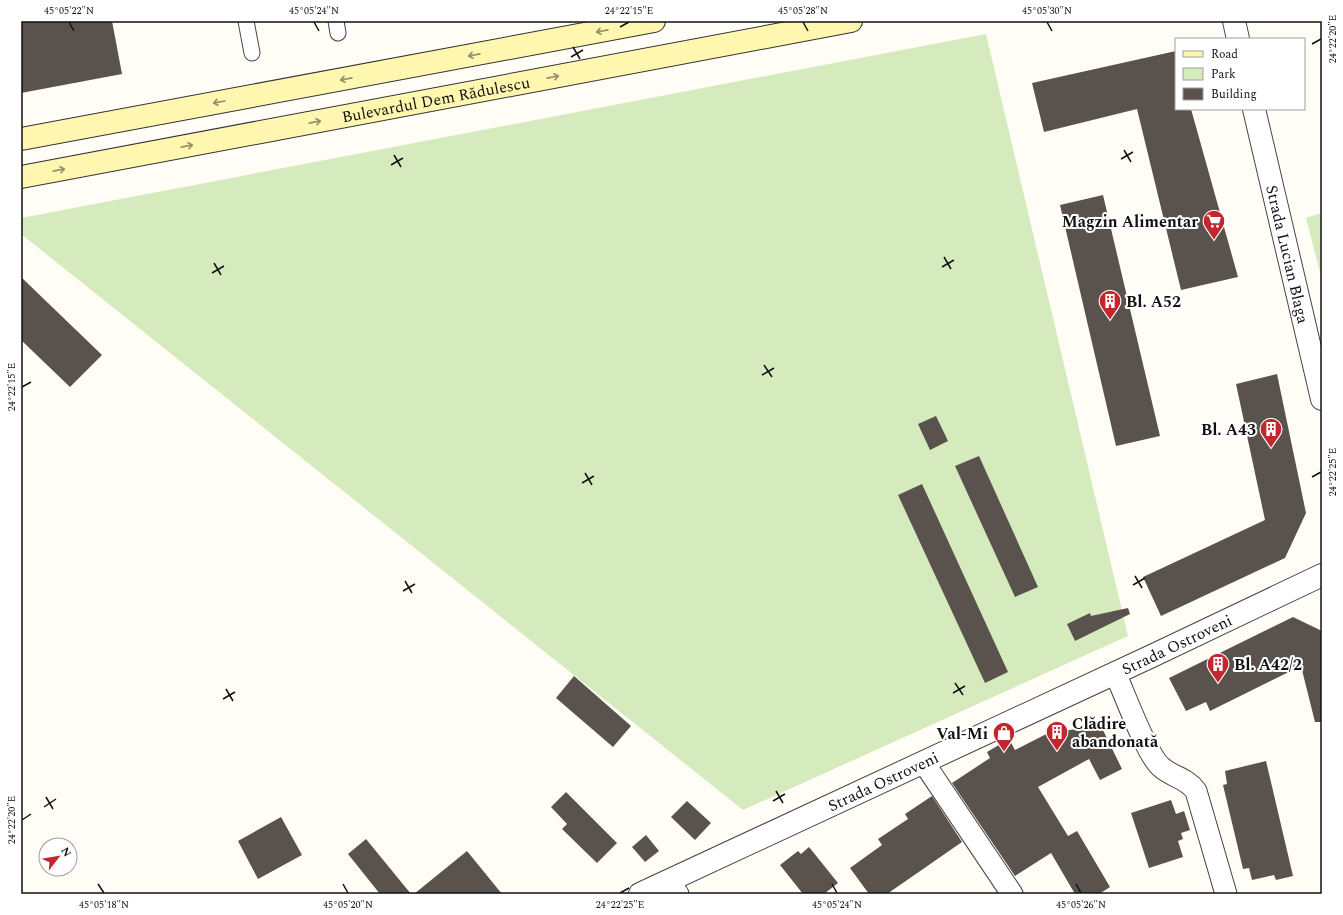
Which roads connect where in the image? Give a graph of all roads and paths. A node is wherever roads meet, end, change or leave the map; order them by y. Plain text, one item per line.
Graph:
1 (246, 21) edge
2 (654, 21) edge
3 (851, 21) edge
4 (1234, 21) edge
5 (1238, 38) edge
6 (252, 53) dead end
7 (1254, 110) edge
8 (21, 139) edge
9 (21, 177) edge
10 (1322, 399) edge
11 (1322, 575) edge
12 (1115, 673) junction
13 (924, 763) junction
14 (673, 887) edge
15 (640, 894) edge
16 (1012, 894) edge
17 (1226, 894) edge

1 - 6 street
2 -> 8 main road
9 -> 3 main road, Bulevardul Dem Rădulescu
4 - 5 street
7 - 10 street, Strada Lucian Blaga
11 - 12 street, Strada Ostroveni
12 - 13 street, Strada Ostroveni
12 - 17 street
13 - 14 street, Strada Ostroveni
13 - 16 street
14 - 15 street, Strada Ostroveni

